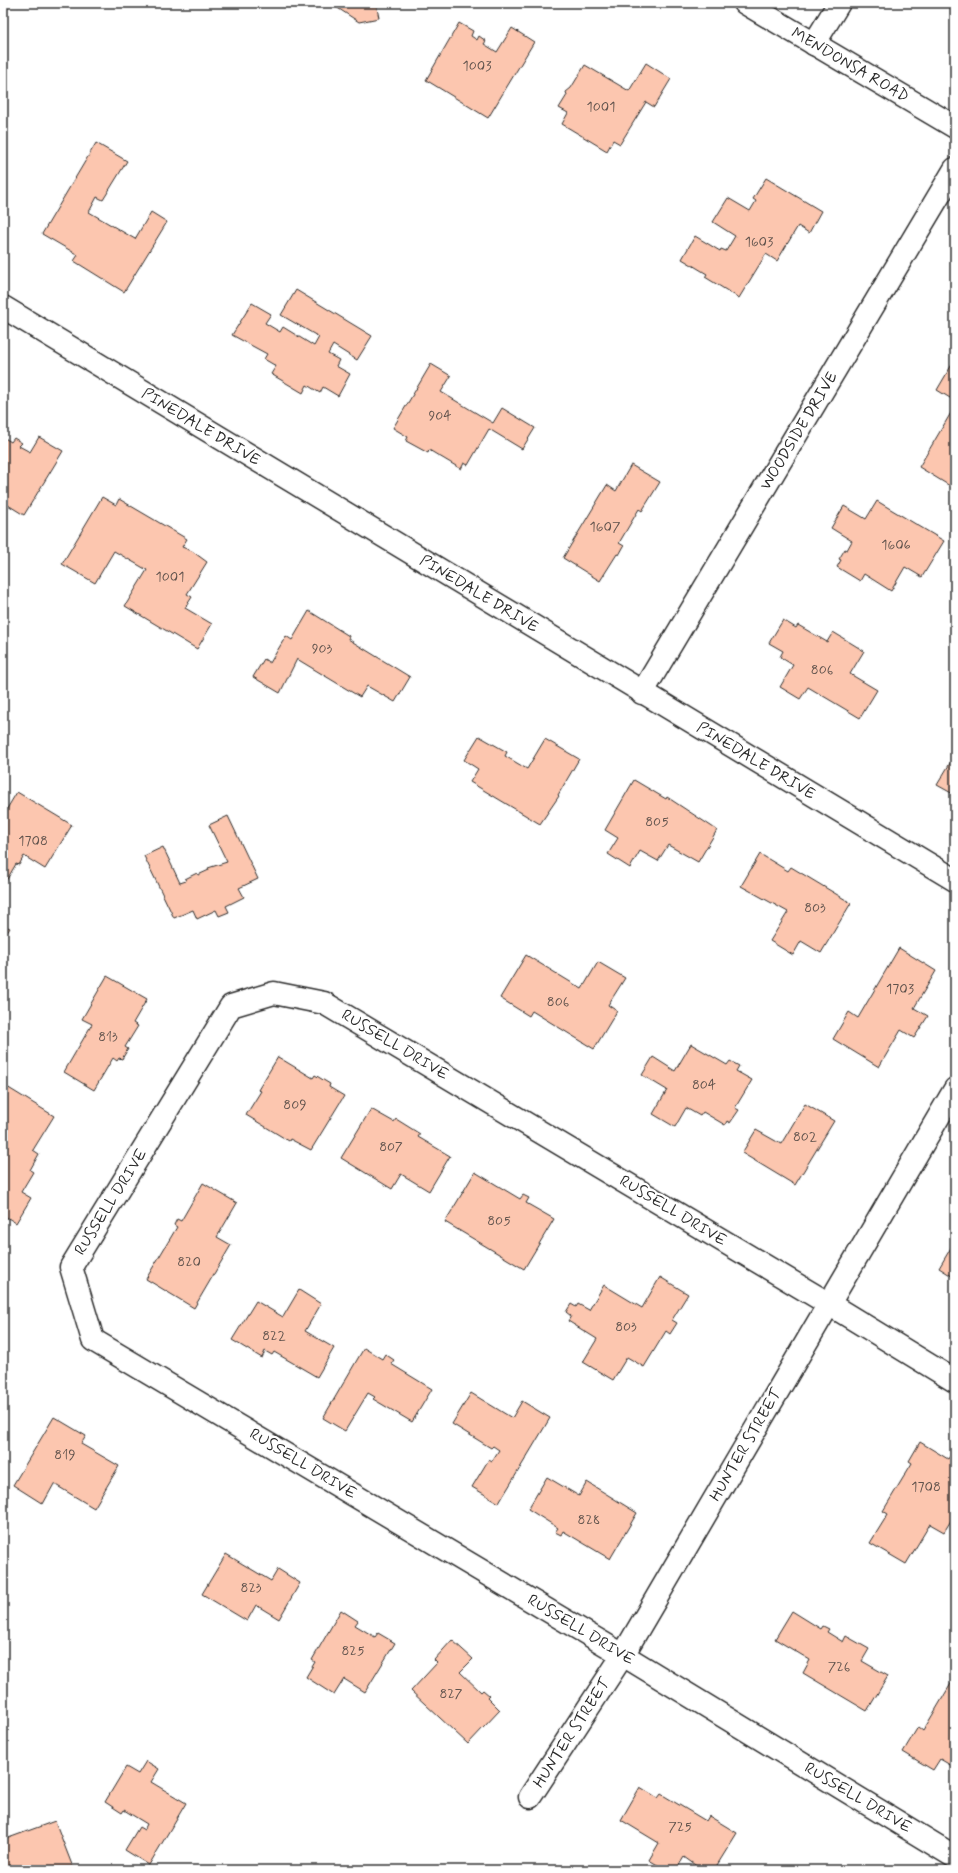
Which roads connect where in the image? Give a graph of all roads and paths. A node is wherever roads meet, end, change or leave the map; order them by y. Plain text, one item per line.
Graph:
1 (745, 3) edge
2 (839, 3) edge
3 (814, 44) junction
4 (955, 127) edge
5 (955, 168) edge
6 (3, 307) edge
7 (642, 693) junction
8 (955, 880) edge
9 (955, 1089) edge
10 (829, 1304) junction
11 (955, 1381) edge
12 (623, 1655) junction
13 (530, 1797) dead end
14 (955, 1857) edge

1 - 3 street, MENDONSA ROAD
2 - 3 street
3 - 4 street, MENDONSA ROAD
5 - 7 street, WOODSIDE DRIVE
6 - 7 street, PINEDALE DRIVE
7 - 8 street, PINEDALE DRIVE
9 - 10 street, HUNTER STREET
10 - 11 street, RUSSELL DRIVE
10 - 12 street, HUNTER STREET
10 - 12 street, RUSSELL DRIVE
12 - 13 street, HUNTER STREET
12 - 14 street, RUSSELL DRIVE

